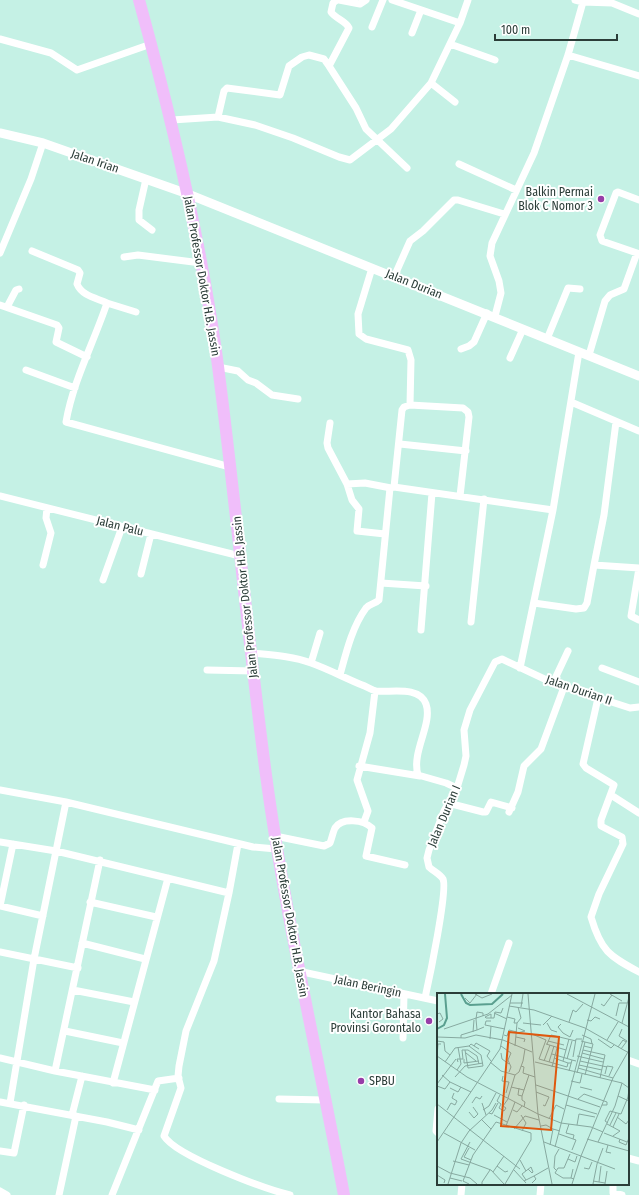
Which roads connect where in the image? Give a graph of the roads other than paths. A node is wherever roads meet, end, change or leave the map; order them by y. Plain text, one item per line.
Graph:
1 (139, 0) edge
2 (338, 0) edge
3 (366, 0) edge
4 (383, 0) edge
5 (392, 0) edge
6 (468, 0) edge
7 (575, 0) edge
8 (583, 2) junction
9 (421, 10) junction
10 (639, 14) edge
11 (460, 23) junction
12 (372, 27) dead end
13 (412, 33) dead end
14 (0, 39) edge
15 (151, 44) junction
16 (450, 44) junction
17 (568, 55) junction
18 (495, 60) dead end
19 (329, 66) junction
20 (639, 76) edge
21 (431, 83) junction
22 (456, 102) dead end
23 (218, 116) junction
24 (172, 120) junction
25 (0, 133) edge
26 (377, 140) junction
27 (43, 144) junction
28 (459, 164) dead end
29 (406, 168) dead end
30 (146, 179) junction
31 (516, 190) junction
32 (188, 194) junction
33 (639, 200) edge
34 (504, 214) junction
35 (152, 230) dead end
36 (638, 250) edge
37 (32, 251) dead end
38 (0, 253) edge
39 (124, 257) dead end
40 (200, 263) junction
41 (372, 268) junction
42 (394, 277) junction
43 (18, 289) dead end
44 (580, 289) dead end
45 (107, 303) junction
46 (4, 306) edge
47 (136, 312) dead end
48 (490, 315) junction
49 (523, 329) junction
50 (547, 339) junction
51 (460, 348) dead end
52 (579, 352) junction
53 (589, 355) junction
54 (87, 357) junction
55 (510, 358) dead end
56 (218, 367) junction
57 (26, 370) dead end
58 (639, 376) edge
59 (75, 388) junction
60 (298, 399) dead end
61 (571, 402) junction
62 (410, 405) junction
63 (616, 422) junction
64 (330, 423) dead end
65 (639, 431) edge
66 (400, 444) junction
67 (466, 451) junction
68 (230, 467) junction
69 (347, 484) junction
70 (393, 487) junction
71 (432, 493) junction
72 (0, 496) edge
73 (460, 496) junction
74 (484, 499) junction
75 (48, 508) junction
76 (553, 510) junction
77 (122, 527) junction
78 (151, 534) junction
79 (385, 534) junction
80 (240, 556) junction
81 (43, 565) dead end
82 (594, 565) junction
83 (639, 568) edge
84 (141, 574) dead end
85 (103, 580) dead end
86 (381, 583) junction
87 (426, 586) junction
88 (534, 603) junction
89 (639, 620) edge
90 (471, 622) dead end
91 (420, 630) dead end
92 (320, 633) dead end
93 (568, 651) dead end
94 (251, 653) junction
95 (311, 663) junction
96 (520, 668) junction
97 (602, 668) dead end
98 (206, 670) dead end
99 (253, 671) junction
100 (340, 675) junction
101 (639, 682) edge
102 (553, 683) junction
103 (564, 687) junction
104 (375, 691) junction
105 (598, 698) junction
106 (639, 707) edge
107 (359, 766) junction
108 (420, 776) junction
109 (457, 788) junction
110 (0, 790) edge
111 (611, 795) junction
112 (66, 802) junction
113 (448, 803) junction
114 (639, 813) edge
115 (364, 822) junction
116 (275, 836) junction
117 (0, 842) edge
118 (13, 844) junction
119 (238, 844) junction
120 (276, 849) junction
121 (56, 851) junction
122 (100, 860) junction
123 (405, 865) dead end
124 (168, 878) junction
125 (229, 893) junction
126 (90, 902) junction
127 (0, 906) edge
128 (43, 916) junction
129 (156, 917) junction
130 (82, 943) junction
131 (509, 943) dead end
132 (0, 952) edge
133 (34, 959) junction
134 (145, 959) junction
135 (78, 968) junction
136 (298, 971) junction
137 (639, 972) edge
138 (73, 990) junction
139 (491, 993) edge
140 (404, 994) junction
141 (425, 998) junction
142 (437, 1001) edge
143 (134, 1002) junction
144 (65, 1031) junction
145 (403, 1038) dead end
146 (123, 1043) junction
147 (0, 1058) edge
148 (629, 1060) edge
149 (17, 1062) junction
150 (639, 1064) edge
151 (55, 1071) junction
152 (82, 1076) junction
153 (179, 1078) junction
154 (113, 1083) junction
155 (155, 1090) junction
156 (279, 1099) dead end
157 (324, 1100) junction
158 (0, 1102) edge
159 (10, 1103) junction
160 (24, 1106) junction
161 (74, 1116) junction
162 (437, 1120) edge
163 (138, 1130) junction
164 (437, 1132) edge
165 (0, 1151) edge
166 (629, 1158) edge
167 (639, 1161) edge
168 (462, 1185) edge
169 (541, 1185) edge
170 (613, 1185) edge
171 (0, 1191) edge
172 (6, 1195) edge
173 (59, 1195) edge
174 (112, 1195) edge
175 (290, 1195) edge
176 (344, 1195) edge
177 (461, 1195) edge
178 (540, 1195) edge
179 (622, 1195) edge

1 - 15 highway, Jalan Professor Doktor H.B. Jassin
2 - 3 street
2 - 19 street
4 - 12 street
5 - 9 street
6 - 11 street
7 - 8 street
8 - 10 street
8 - 17 street
9 - 11 street
9 - 13 street
11 - 16 street
14 - 15 street
15 - 24 highway, Jalan Professor Doktor H.B. Jassin
16 - 18 street
16 - 21 street
17 - 20 street
17 - 31 street
19 - 23 street
19 - 26 street
21 - 22 street
21 - 26 street
23 - 24 street
23 - 26 street
24 - 32 highway, Jalan Professor Doktor H.B. Jassin
25 - 27 street, Jalan Irian
26 - 29 street
27 - 30 street, Jalan Irian
27 - 38 street
28 - 31 street
30 - 32 street, Jalan Irian
30 - 35 street
31 - 34 street
32 - 40 highway, Jalan Professor Doktor H.B. Jassin
32 - 41 street, Jalan Durian
33 - 36 street
34 - 42 street
34 - 48 street
36 - 53 street
37 - 45 street
39 - 40 street
40 - 56 highway, Jalan Professor Doktor H.B. Jassin
41 - 42 street, Jalan Durian
41 - 62 street
42 - 48 street, Jalan Durian
43 - 46 street
44 - 50 street
45 - 47 street
45 - 54 street
46 - 54 street
48 - 49 street, Jalan Durian
48 - 51 street
49 - 50 street, Jalan Durian
49 - 55 street
50 - 52 street, Jalan Durian
52 - 53 street, Jalan Durian
52 - 61 street
53 - 58 street, Jalan Durian
54 - 59 street
56 - 60 street
56 - 68 highway, Jalan Professor Doktor H.B. Jassin
57 - 59 street
59 - 68 street
61 - 63 street
61 - 76 street
62 - 66 street
62 - 67 street
63 - 65 street
63 - 82 street
64 - 69 street
66 - 67 street
66 - 70 street
67 - 73 street
68 - 80 highway, Jalan Professor Doktor H.B. Jassin
69 - 70 street
69 - 79 street
70 - 71 street
70 - 79 street
71 - 73 street
71 - 87 street
72 - 75 street, Jalan Palu
73 - 74 street
74 - 76 street
74 - 90 street
75 - 77 street, Jalan Palu
75 - 81 street
76 - 88 street
77 - 78 street, Jalan Palu
77 - 85 street
78 - 80 street, Jalan Palu
78 - 84 street
79 - 86 street
80 - 94 highway, Jalan Professor Doktor H.B. Jassin
82 - 83 street
82 - 88 street
83 - 89 street
86 - 87 street
86 - 100 street
87 - 91 street
88 - 96 street
92 - 95 street
93 - 102 street
94 - 95 street
94 - 99 highway, Jalan Professor Doktor H.B. Jassin
95 - 100 street
96 - 102 street, Jalan Durian II
96 - 109 street, Jalan Durian I
97 - 101 street
98 - 99 street
99 - 116 highway, Jalan Professor Doktor H.B. Jassin
100 - 104 street
102 - 103 street, Jalan Durian II
103 - 105 street, Jalan Durian II
103 - 113 street
104 - 107 street
104 - 108 street
105 - 106 street, Jalan Durian II
105 - 111 street
107 - 108 street
107 - 115 street
108 - 109 street
109 - 113 street, Jalan Durian I
110 - 112 street
111 - 114 street
111 - 137 street
112 - 119 street
112 - 121 street
113 - 141 street, Jalan Durian I
115 - 116 street
115 - 123 street
116 - 120 highway, Jalan Professor Doktor H.B. Jassin
117 - 118 street
118 - 121 street
118 - 127 street
119 - 120 street
119 - 125 street
120 - 136 highway, Jalan Professor Doktor H.B. Jassin
121 - 122 street
121 - 128 street
122 - 124 street
122 - 126 street
124 - 125 street
124 - 129 street
125 - 153 street
126 - 129 street
126 - 130 street
127 - 128 street
128 - 133 street
129 - 134 street
130 - 134 street
130 - 135 street
131 - 139 street
132 - 133 street
133 - 135 street
133 - 149 street
134 - 143 street
135 - 138 street
136 - 140 street, Jalan Beringin
136 - 157 highway, Jalan Professor Doktor H.B. Jassin
138 - 143 street
138 - 144 street
140 - 141 street, Jalan Beringin
140 - 145 street
141 - 142 street, Jalan Beringin
143 - 146 street
144 - 146 street
144 - 151 street
146 - 154 street
147 - 149 street
148 - 150 street
149 - 151 street
149 - 159 street
151 - 152 street
152 - 154 street
152 - 161 street
153 - 155 street
153 - 175 street
154 - 155 street
155 - 163 street
156 - 157 street
157 - 176 highway, Jalan Professor Doktor H.B. Jassin
158 - 159 street
159 - 160 street
160 - 161 street
160 - 165 street
161 - 163 street
161 - 173 street
162 - 164 street
163 - 174 street
166 - 167 street
168 - 177 street
169 - 178 street
170 - 179 street
171 - 172 street

